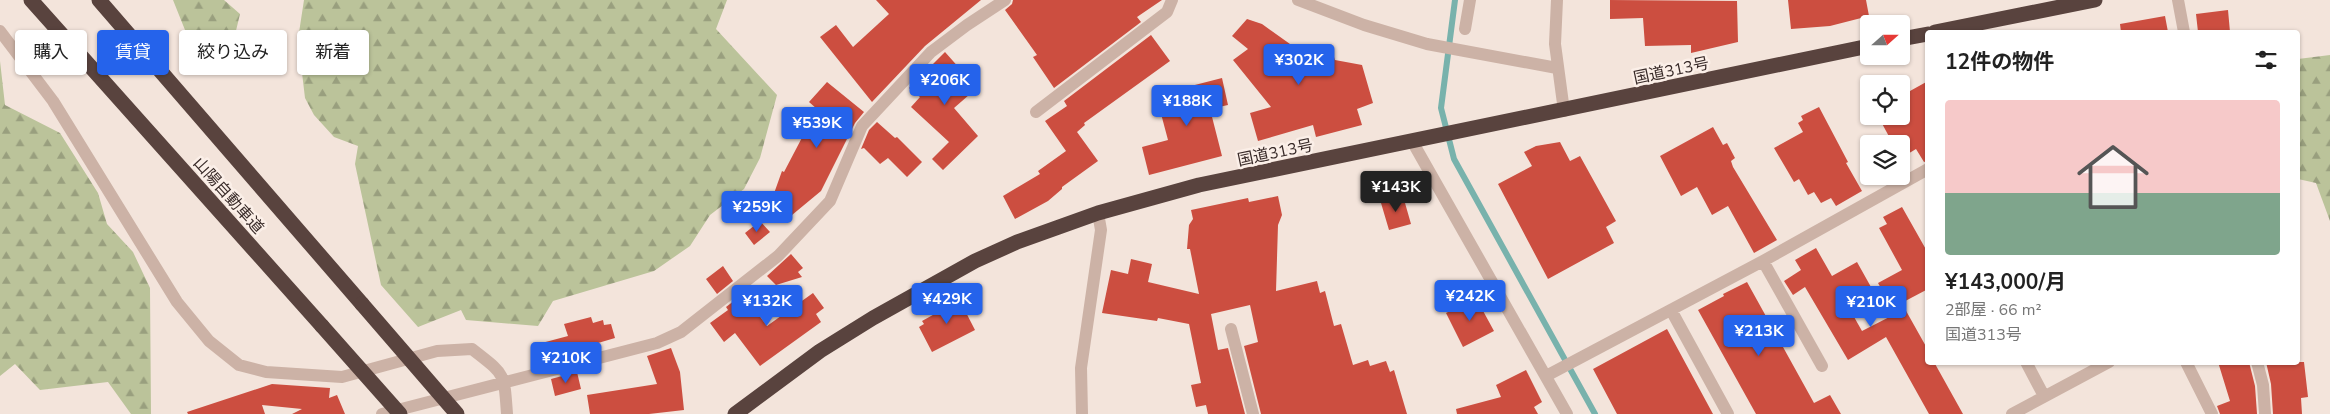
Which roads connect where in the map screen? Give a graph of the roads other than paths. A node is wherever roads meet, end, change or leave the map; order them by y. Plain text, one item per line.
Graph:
1 (31, 0) edge
2 (99, 0) edge
3 (1005, 0) edge
4 (1172, 0) edge
5 (1298, 0) edge
6 (1470, 0) edge
7 (1557, 0) edge
8 (2096, 0) edge
9 (2178, 0) edge
10 (1465, 29) dead end
11 (0, 30) edge
12 (1945, 30) edge
13 (2184, 30) edge
14 (1925, 35) edge
15 (1910, 37) edge
16 (1860, 48) edge
17 (1557, 68) junction
18 (1564, 111) junction
19 (1036, 112) dead end
20 (1412, 142) junction
21 (1925, 175) edge
22 (1098, 213) junction
23 (1763, 261) junction
24 (1671, 310) junction
25 (1232, 329) dead end
26 (2028, 365) edge
27 (2103, 365) edge
28 (2188, 365) edge
29 (2258, 365) edge
30 (1822, 366) dead end
31 (1546, 376) junction
32 (505, 381) junction
33 (2044, 396) junction
34 (382, 414) edge
35 (400, 414) edge
36 (457, 414) edge
37 (507, 414) edge
38 (735, 414) edge
39 (1082, 414) edge
40 (1253, 414) edge
41 (1567, 414) edge
42 (1728, 414) edge
43 (2012, 414) edge
44 (2212, 414) edge
45 (2265, 414) edge

1 - 35 highway, 山陽自動車道, bridge
2 - 36 highway, 山陽自動車道, bridge
3 - 32 street
4 - 19 street
5 - 17 street
6 - 10 street
7 - 17 street
8 - 12 highway
9 - 13 street
11 - 32 street
14 - 15 highway
16 - 18 highway, 国道313号
17 - 18 street
18 - 20 highway, 国道313号
20 - 22 highway, 国道313号
20 - 31 street
21 - 23 street
22 - 38 highway, 国道313号
22 - 39 street
23 - 24 street
23 - 30 street
24 - 31 street
24 - 42 street
25 - 40 street
26 - 33 street
27 - 33 street
28 - 44 street
29 - 45 street
31 - 41 street
32 - 34 street
32 - 37 street
33 - 43 street

